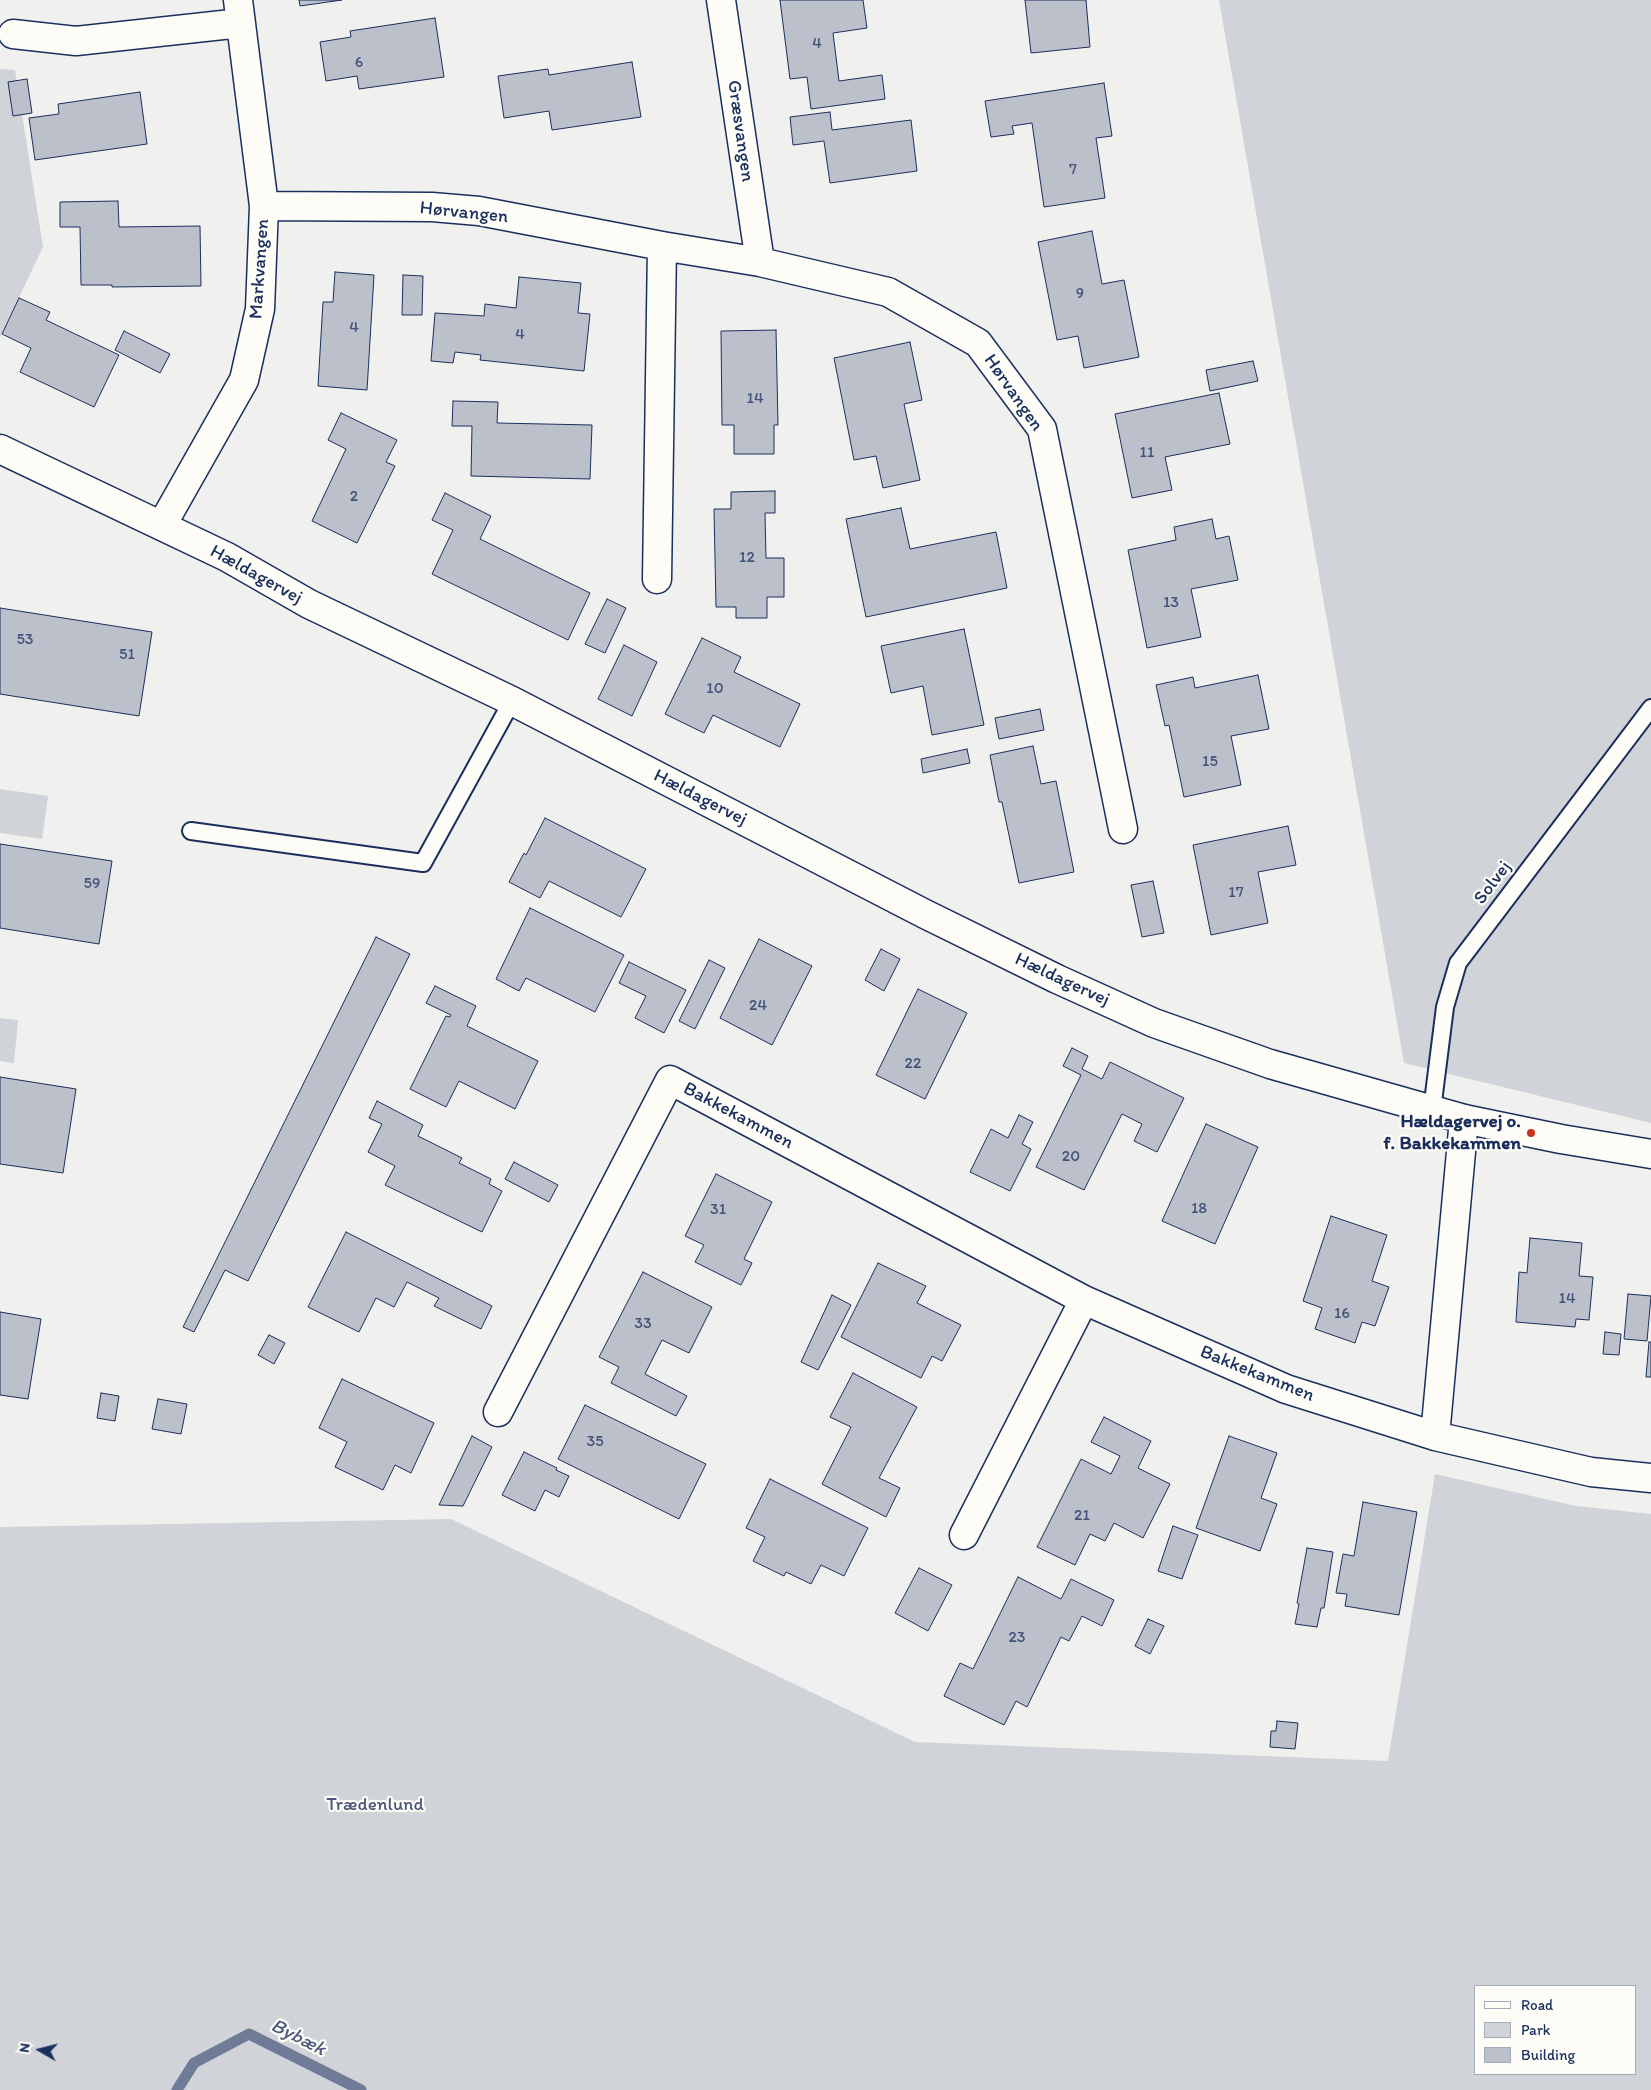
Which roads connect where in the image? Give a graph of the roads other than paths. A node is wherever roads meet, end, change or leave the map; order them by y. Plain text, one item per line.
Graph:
1 (721, 0) edge
2 (240, 11) edge
3 (13, 34) dead end
4 (264, 206) junction
5 (662, 246) junction
6 (760, 262) junction
7 (0, 449) edge
8 (162, 525) junction
9 (657, 579) dead end
10 (512, 701) junction
11 (1651, 708) edge
12 (1123, 830) dead end
13 (191, 832) dead end
14 (1432, 1110) junction
15 (1464, 1119) junction
16 (1651, 1154) edge
17 (1084, 1300) junction
18 (498, 1412) dead end
19 (1435, 1436) junction
20 (1651, 1478) edge
21 (964, 1535) dead end

1 - 6 street, Græsvangen
2 - 3 street, Markvangen
2 - 4 street, Markvangen
4 - 5 street, Hørvangen
4 - 8 street, Markvangen
5 - 6 street, Hørvangen
5 - 9 street
6 - 12 street, Hørvangen
7 - 8 street, Hældagervej
8 - 10 street, Hældagervej
10 - 13 lane
10 - 14 street, Hældagervej
11 - 14 lane, Solvej
14 - 15 street, Hældagervej
15 - 16 street, Hældagervej
15 - 19 street
17 - 18 street, Bakkekammen
17 - 19 street, Bakkekammen
17 - 21 street
19 - 20 street, Bakkekammen

